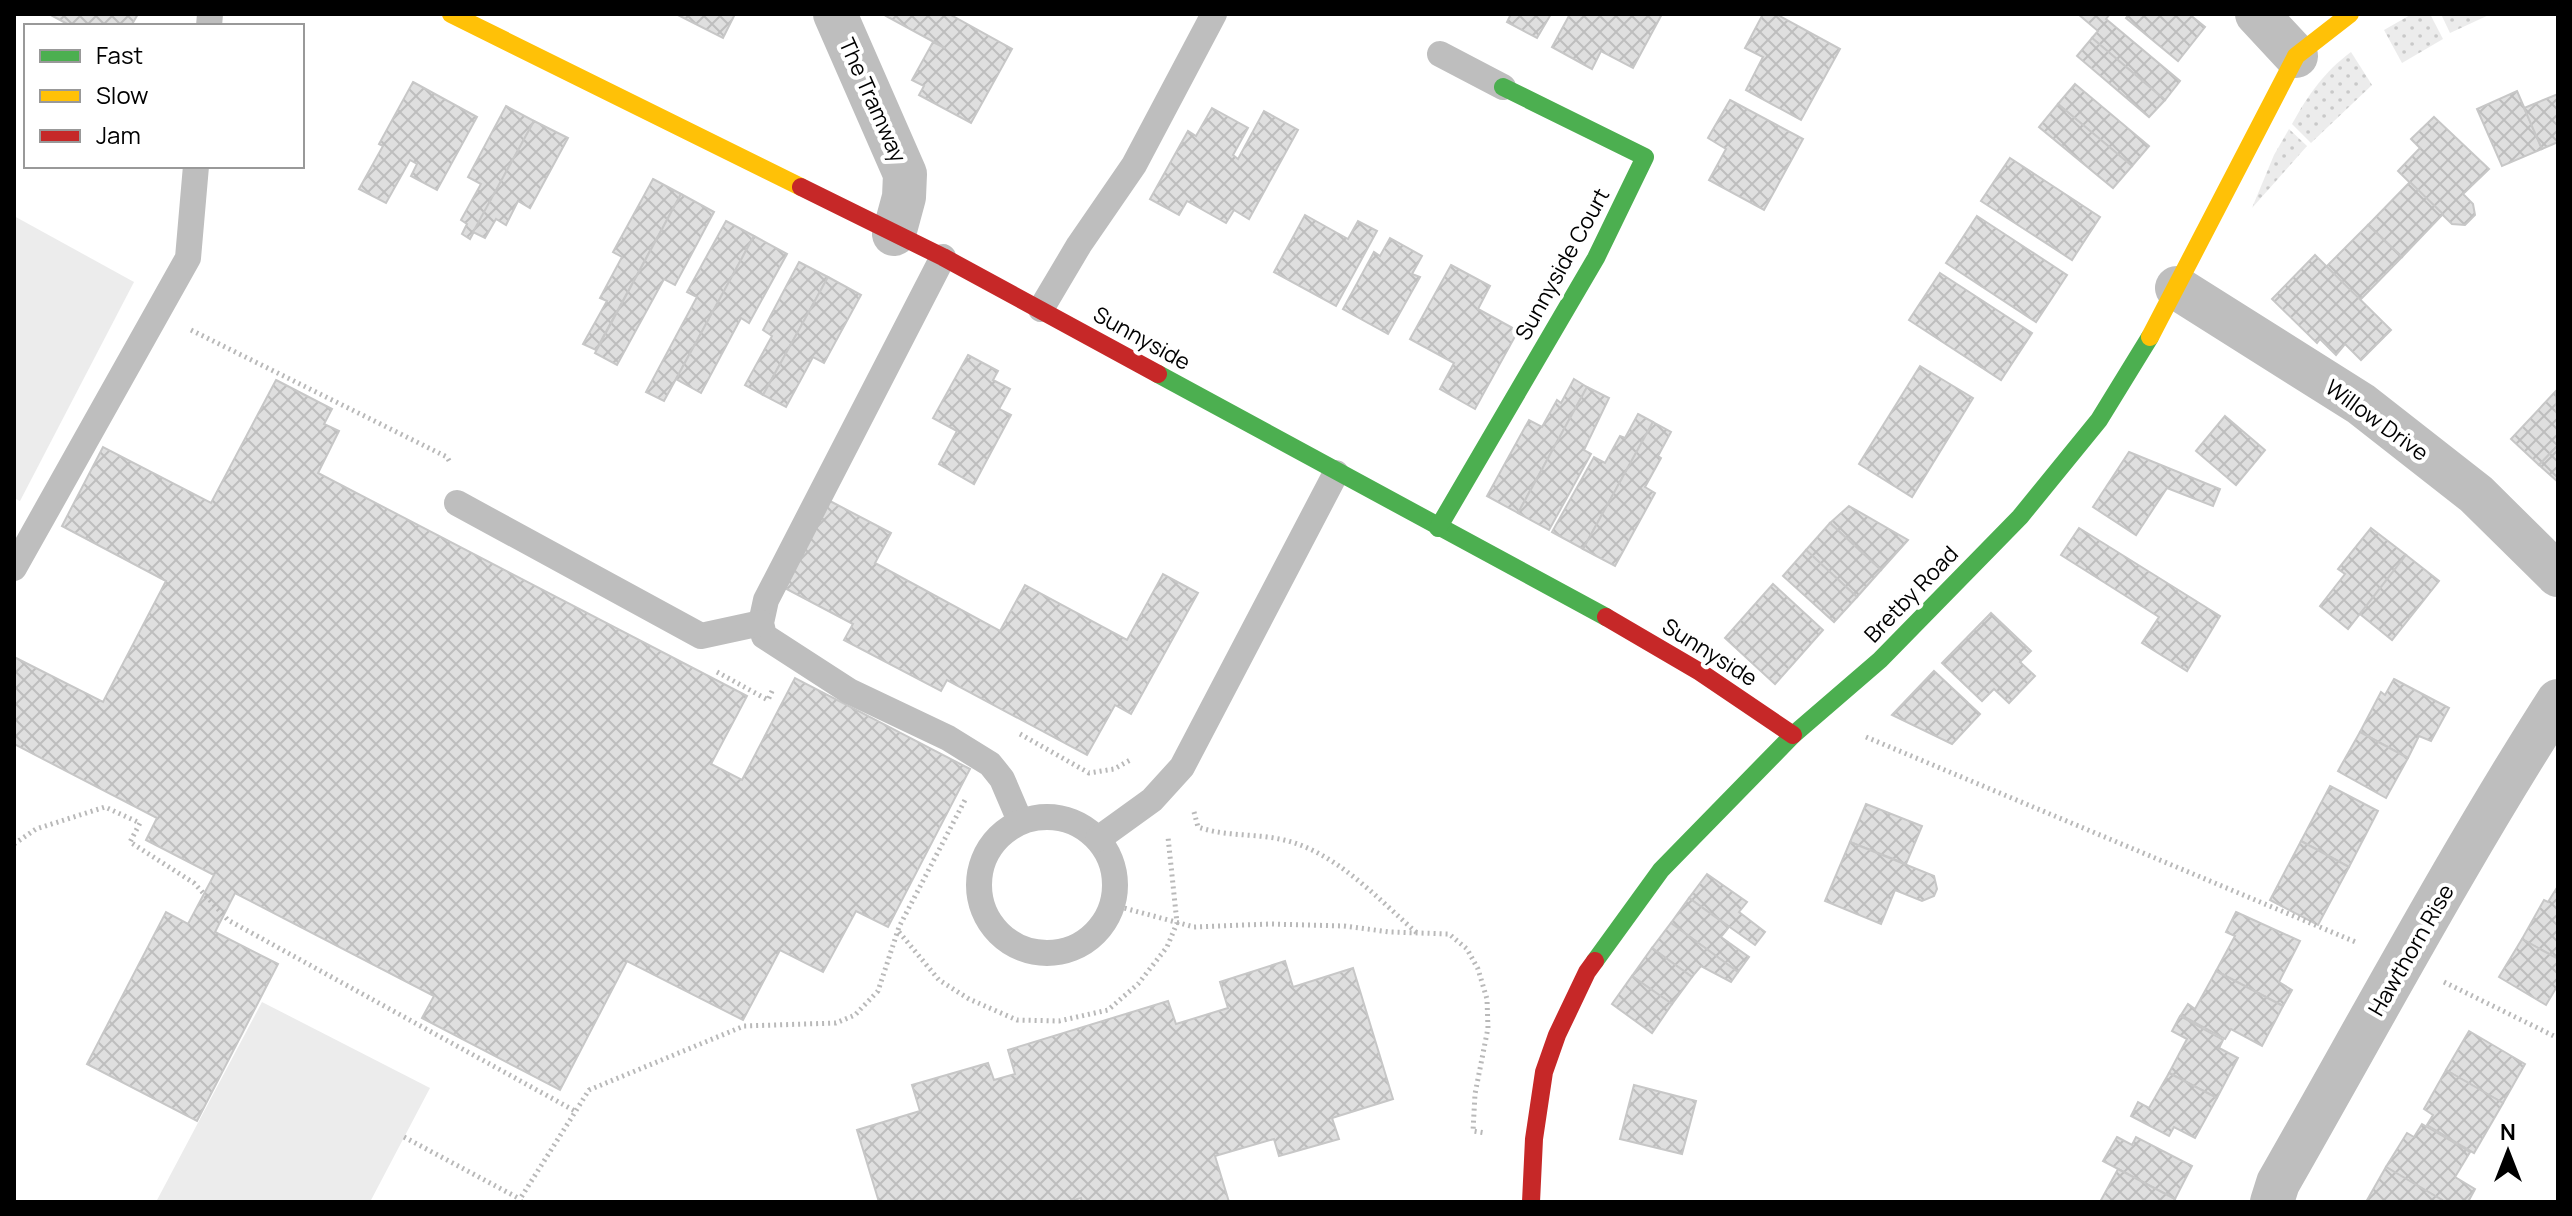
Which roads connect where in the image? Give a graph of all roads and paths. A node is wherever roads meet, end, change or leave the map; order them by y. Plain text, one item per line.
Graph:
1 (451, 14) edge
2 (835, 14) edge
3 (1214, 14) edge
4 (2257, 14) edge
5 (2350, 14) edge
6 (1440, 54) dead end
7 (2296, 56) junction
8 (1503, 87) joint
9 (196, 168) edge
10 (894, 234) junction
11 (943, 257) junction
12 (2177, 288) junction
13 (1041, 309) junction
14 (1336, 473) junction
15 (457, 503) dead end
16 (1438, 528) junction
17 (14, 568) edge
18 (2558, 575) edge
19 (761, 623) junction
20 (2558, 701) edge
21 (1815, 716) junction
22 (1793, 735) junction
23 (980, 757) junction
24 (1182, 767) junction
25 (1194, 812) junction
26 (1185, 818) dead end
27 (1020, 821) junction
28 (1168, 831) dead end
29 (1098, 839) junction
30 (14, 844) edge
31 (1113, 905) junction
32 (1177, 923) junction
33 (898, 931) junction
34 (1417, 933) junction
35 (2404, 962) junction
36 (2558, 1038) edge
37 (575, 1111) junction
38 (404, 1137) dead end
39 (1534, 1139) junction
40 (521, 1201) edge
41 (1531, 1202) edge
42 (2272, 1202) edge

1 - 10 street, Sunnyside
2 - 10 street, The Tramway
3 - 13 lane
4 - 7 street
5 - 7 street, Bretby Road
6 - 8 lane
7 - 12 street, Bretby Road
8 - 16 street, Sunnyside Court
9 - 17 lane
10 - 11 street, Sunnyside
11 - 13 street, Sunnyside
11 - 19 lane
12 - 18 street, Willow Drive
12 - 21 street, Bretby Road
13 - 14 street, Sunnyside
14 - 16 street, Sunnyside
14 - 24 lane
15 - 19 lane
16 - 22 street, Sunnyside
19 - 23 lane
20 - 35 street, Hawthorn Rise
21 - 22 street, Bretby Road
21 - 35 path
22 - 39 street, Bretby Road
23 - 24 path
23 - 27 lane
23 - 33 path
24 - 25 path
24 - 29 lane
25 - 26 path
25 - 34 path
27 - 29 lane
27 - 31 lane
28 - 32 path
29 - 31 lane
30 - 37 path
31 - 32 path
32 - 33 path
32 - 34 path
33 - 37 path
34 - 39 path
35 - 36 path
35 - 42 street, Hawthorn Rise
37 - 40 path
38 - 40 path
39 - 41 street, Bretby Road

